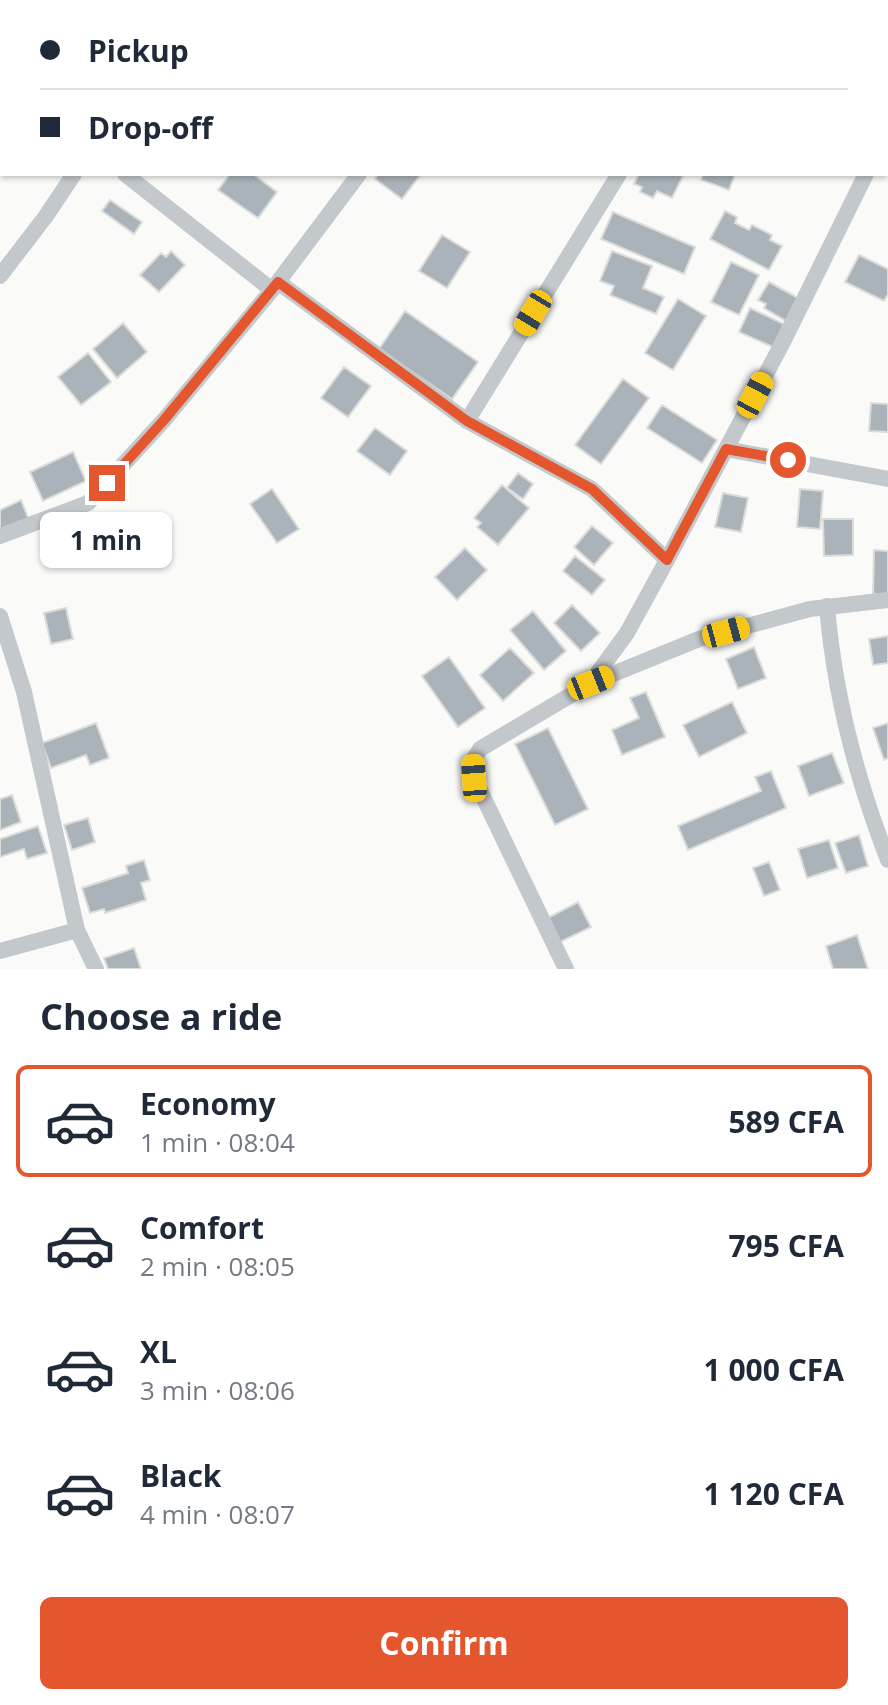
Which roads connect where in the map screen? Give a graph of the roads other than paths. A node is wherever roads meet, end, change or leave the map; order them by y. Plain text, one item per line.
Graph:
1 (73, 176) edge
2 (128, 176) edge
3 (358, 176) edge
4 (618, 176) edge
5 (865, 176) edge
6 (0, 276) edge
7 (275, 286) junction
8 (467, 421) junction
9 (726, 449) junction
10 (888, 479) edge
11 (0, 536) edge
12 (667, 560) junction
13 (888, 600) edge
14 (827, 606) junction
15 (0, 616) edge
16 (591, 683) junction
17 (888, 860) edge
18 (77, 930) junction
19 (0, 951) edge
20 (96, 969) edge
21 (566, 969) edge

1 - 6 street
2 - 7 street
3 - 7 street
4 - 8 street
5 - 9 street
7 - 8 street
7 - 11 street
8 - 12 street
9 - 10 street
9 - 12 street
12 - 16 street
13 - 14 street
14 - 16 street
14 - 17 street
15 - 18 street
16 - 21 street
18 - 19 street
18 - 20 street

